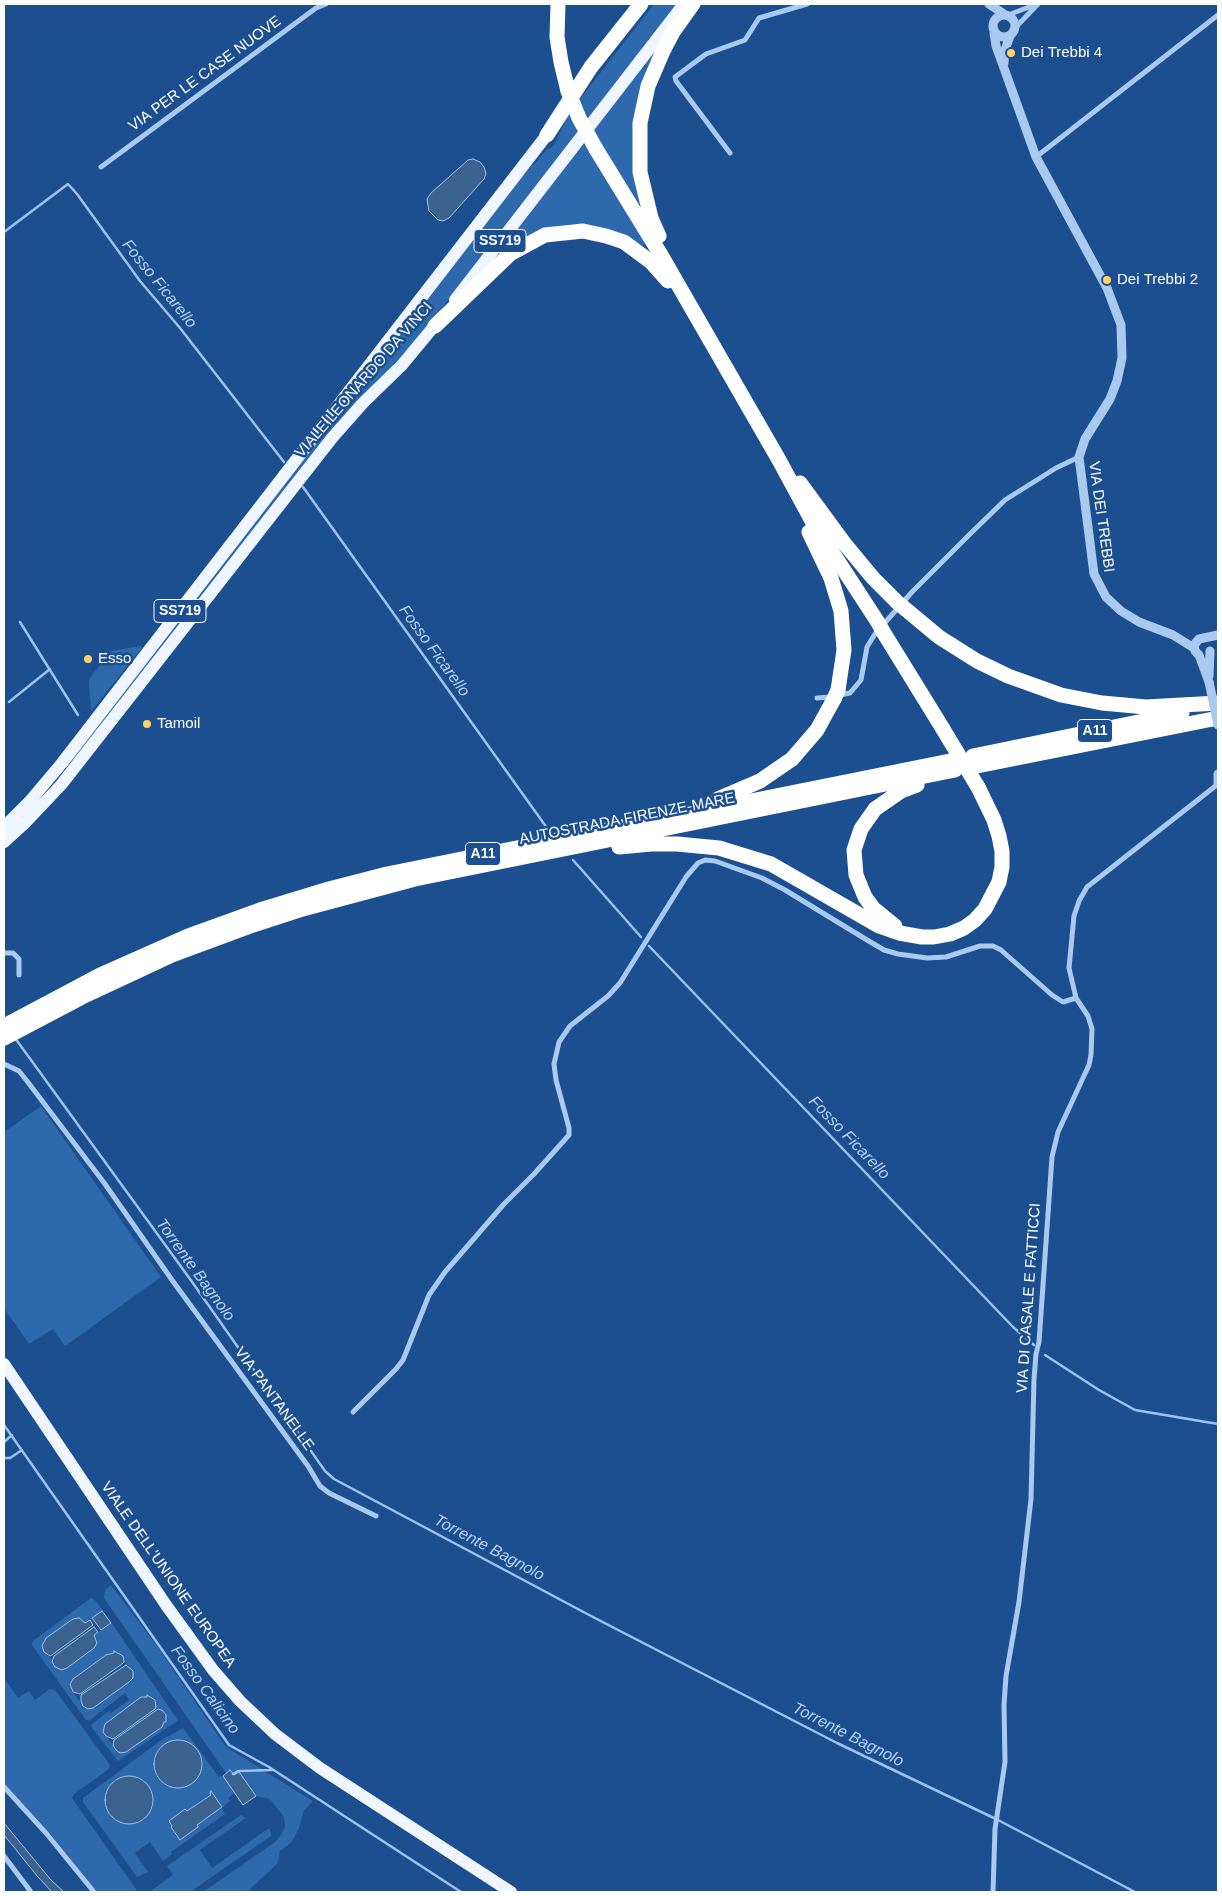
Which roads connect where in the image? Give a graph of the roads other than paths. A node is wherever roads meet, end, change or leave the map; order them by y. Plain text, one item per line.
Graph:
1 (326, 4) edge
2 (558, 4) edge
3 (641, 4) edge
4 (649, 4) edge
5 (684, 4) edge
6 (693, 4) edge
7 (807, 4) edge
8 (988, 4) edge
9 (1038, 4) edge
10 (1006, 15) junction
11 (1218, 15) edge
12 (993, 21) junction
13 (994, 32) junction
14 (1012, 32) junction
15 (1004, 66) junction
16 (547, 135) junction
17 (730, 153) dead end
18 (1036, 157) junction
19 (101, 167) dead end
20 (690, 306) junction
21 (435, 326) junction
22 (1079, 457) junction
23 (779, 460) junction
24 (1173, 635) junction
25 (1218, 635) edge
26 (1202, 639) junction
27 (1218, 640) edge
28 (1211, 650) junction
29 (1196, 651) junction
30 (1209, 682) junction
31 (817, 698) dead end
32 (1218, 705) edge
33 (1218, 718) edge
34 (1218, 725) edge
35 (955, 769) junction
36 (1218, 774) edge
37 (1218, 783) edge
38 (628, 824) junction
39 (4, 827) edge
40 (4, 842) edge
41 (538, 855) junction
42 (922, 938) junction
43 (4, 953) edge
44 (19, 975) dead end
45 (1076, 998) junction
46 (38, 1013) junction
47 (4, 1026) edge
48 (4, 1038) edge
49 (4, 1064) edge
50 (4, 1364) edge
51 (353, 1412) dead end
52 (376, 1516) dead end
53 (4, 1787) edge
54 (4, 1856) edge
55 (30, 1892) edge
56 (94, 1892) edge
57 (511, 1892) edge
58 (993, 1892) edge

1 - 19 street, VIA PER LE CASE NUOVE
2 - 20 highway, bridge
3 - 16 highway
4 - 16 main road, VIALE LEONARDO DA VINCI / SS719
5 - 21 main road, VIALE LEONARDO DA VINCI / SS719
6 - 20 highway
7 - 17 street
8 - 10 street
8 - 12 street
9 - 10 street
9 - 14 street
10 - 12 street
10 - 14 street
11 - 18 street
12 - 13 street
13 - 14 street
13 - 15 street, VIA DEI TREBBI
14 - 15 street, VIA DEI TREBBI
15 - 18 street, VIA DEI TREBBI
16 - 39 main road, VIALE LEONARDO DA VINCI / SS719
18 - 22 street, VIA DEI TREBBI
20 - 21 highway
20 - 23 highway
21 - 40 main road, VIALE LEONARDO DA VINCI / SS719
22 - 24 street, VIA DEI TREBBI
22 - 31 street
23 - 32 highway
23 - 38 highway
23 - 42 highway, bridge
24 - 26 street, VIA DEI TREBBI
24 - 29 street, VIA DEI TREBBI
25 - 26 street
26 - 28 street
26 - 29 street
27 - 28 street
28 - 29 street
28 - 30 street
29 - 30 street
30 - 34 street, bridge
32 - 33 highway, A11
35 - 38 highway, AUTOSTRADA FIRENZE-MARE / A11
35 - 41 highway, AUTOSTRADA FIRENZE-MARE / A11
35 - 42 highway
36 - 37 street
37 - 45 street, VIA DI CASALE E FATTICCI
38 - 46 highway, AUTOSTRADA FIRENZE-MARE / A11
41 - 42 highway
41 - 46 highway, AUTOSTRADA FIRENZE-MARE / A11
43 - 44 street
45 - 51 street
45 - 58 street, VIA DI CASALE E FATTICCI
46 - 47 highway, AUTOSTRADA FIRENZE-MARE / A11
46 - 48 highway, AUTOSTRADA FIRENZE-MARE / A11
49 - 52 street, VIA PANTANELLE
50 - 57 main road, VIALE DELL'UNIONE EUROPEA
53 - 56 street
54 - 55 street

